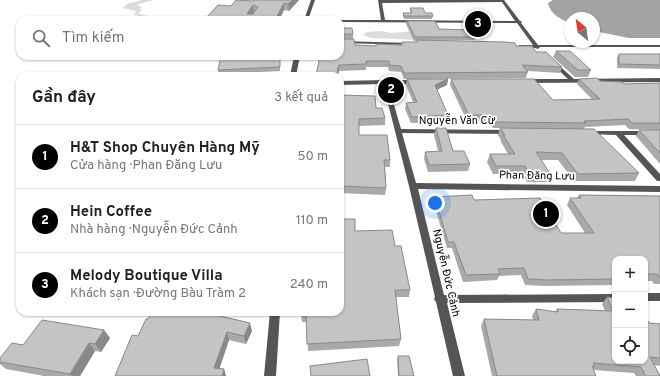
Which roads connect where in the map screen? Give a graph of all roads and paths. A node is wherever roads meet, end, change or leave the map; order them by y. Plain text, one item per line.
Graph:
1 (313, 0) edge
2 (381, 1) edge
3 (502, 1) edge
4 (307, 16) edge
5 (344, 22) edge
6 (383, 22) junction
7 (520, 22) junction
8 (344, 42) edge
9 (419, 44) edge
10 (513, 46) edge
11 (536, 46) junction
12 (660, 46) edge
13 (542, 51) edge
14 (296, 60) edge
15 (552, 61) edge
16 (294, 72) edge
17 (572, 80) junction
18 (660, 80) edge
19 (518, 81) edge
20 (385, 82) junction
21 (424, 82) edge
22 (344, 83) edge
23 (399, 132) junction
24 (516, 132) edge
25 (579, 133) edge
26 (618, 133) junction
27 (660, 133) edge
28 (660, 179) edge
29 (413, 186) junction
30 (660, 188) edge
31 (648, 297) edge
32 (660, 297) edge
33 (612, 298) edge
34 (439, 299) junction
35 (275, 316) edge
36 (270, 376) edge
37 (459, 376) edge

1 - 4 street
2 - 3 street
2 - 6 street
3 - 7 street
5 - 6 street
6 - 7 street
7 - 11 street
8 - 9 street
10 - 11 street
11 - 12 street
11 - 13 street
14 - 16 street
15 - 17 street
17 - 18 street
17 - 19 street
20 - 21 street
20 - 22 street
20 - 23 street, Nguyễn Đức Cảnh
23 - 24 street, Nguyễn Văn Cừ
23 - 29 street, Nguyễn Đức Cảnh
25 - 26 street
26 - 27 street
26 - 28 street
29 - 30 street, Phan Đăng Lưu
29 - 34 street, Nguyễn Đức Cảnh
31 - 32 street
33 - 34 street
34 - 37 street, Nguyễn Đức Cảnh
35 - 36 street

